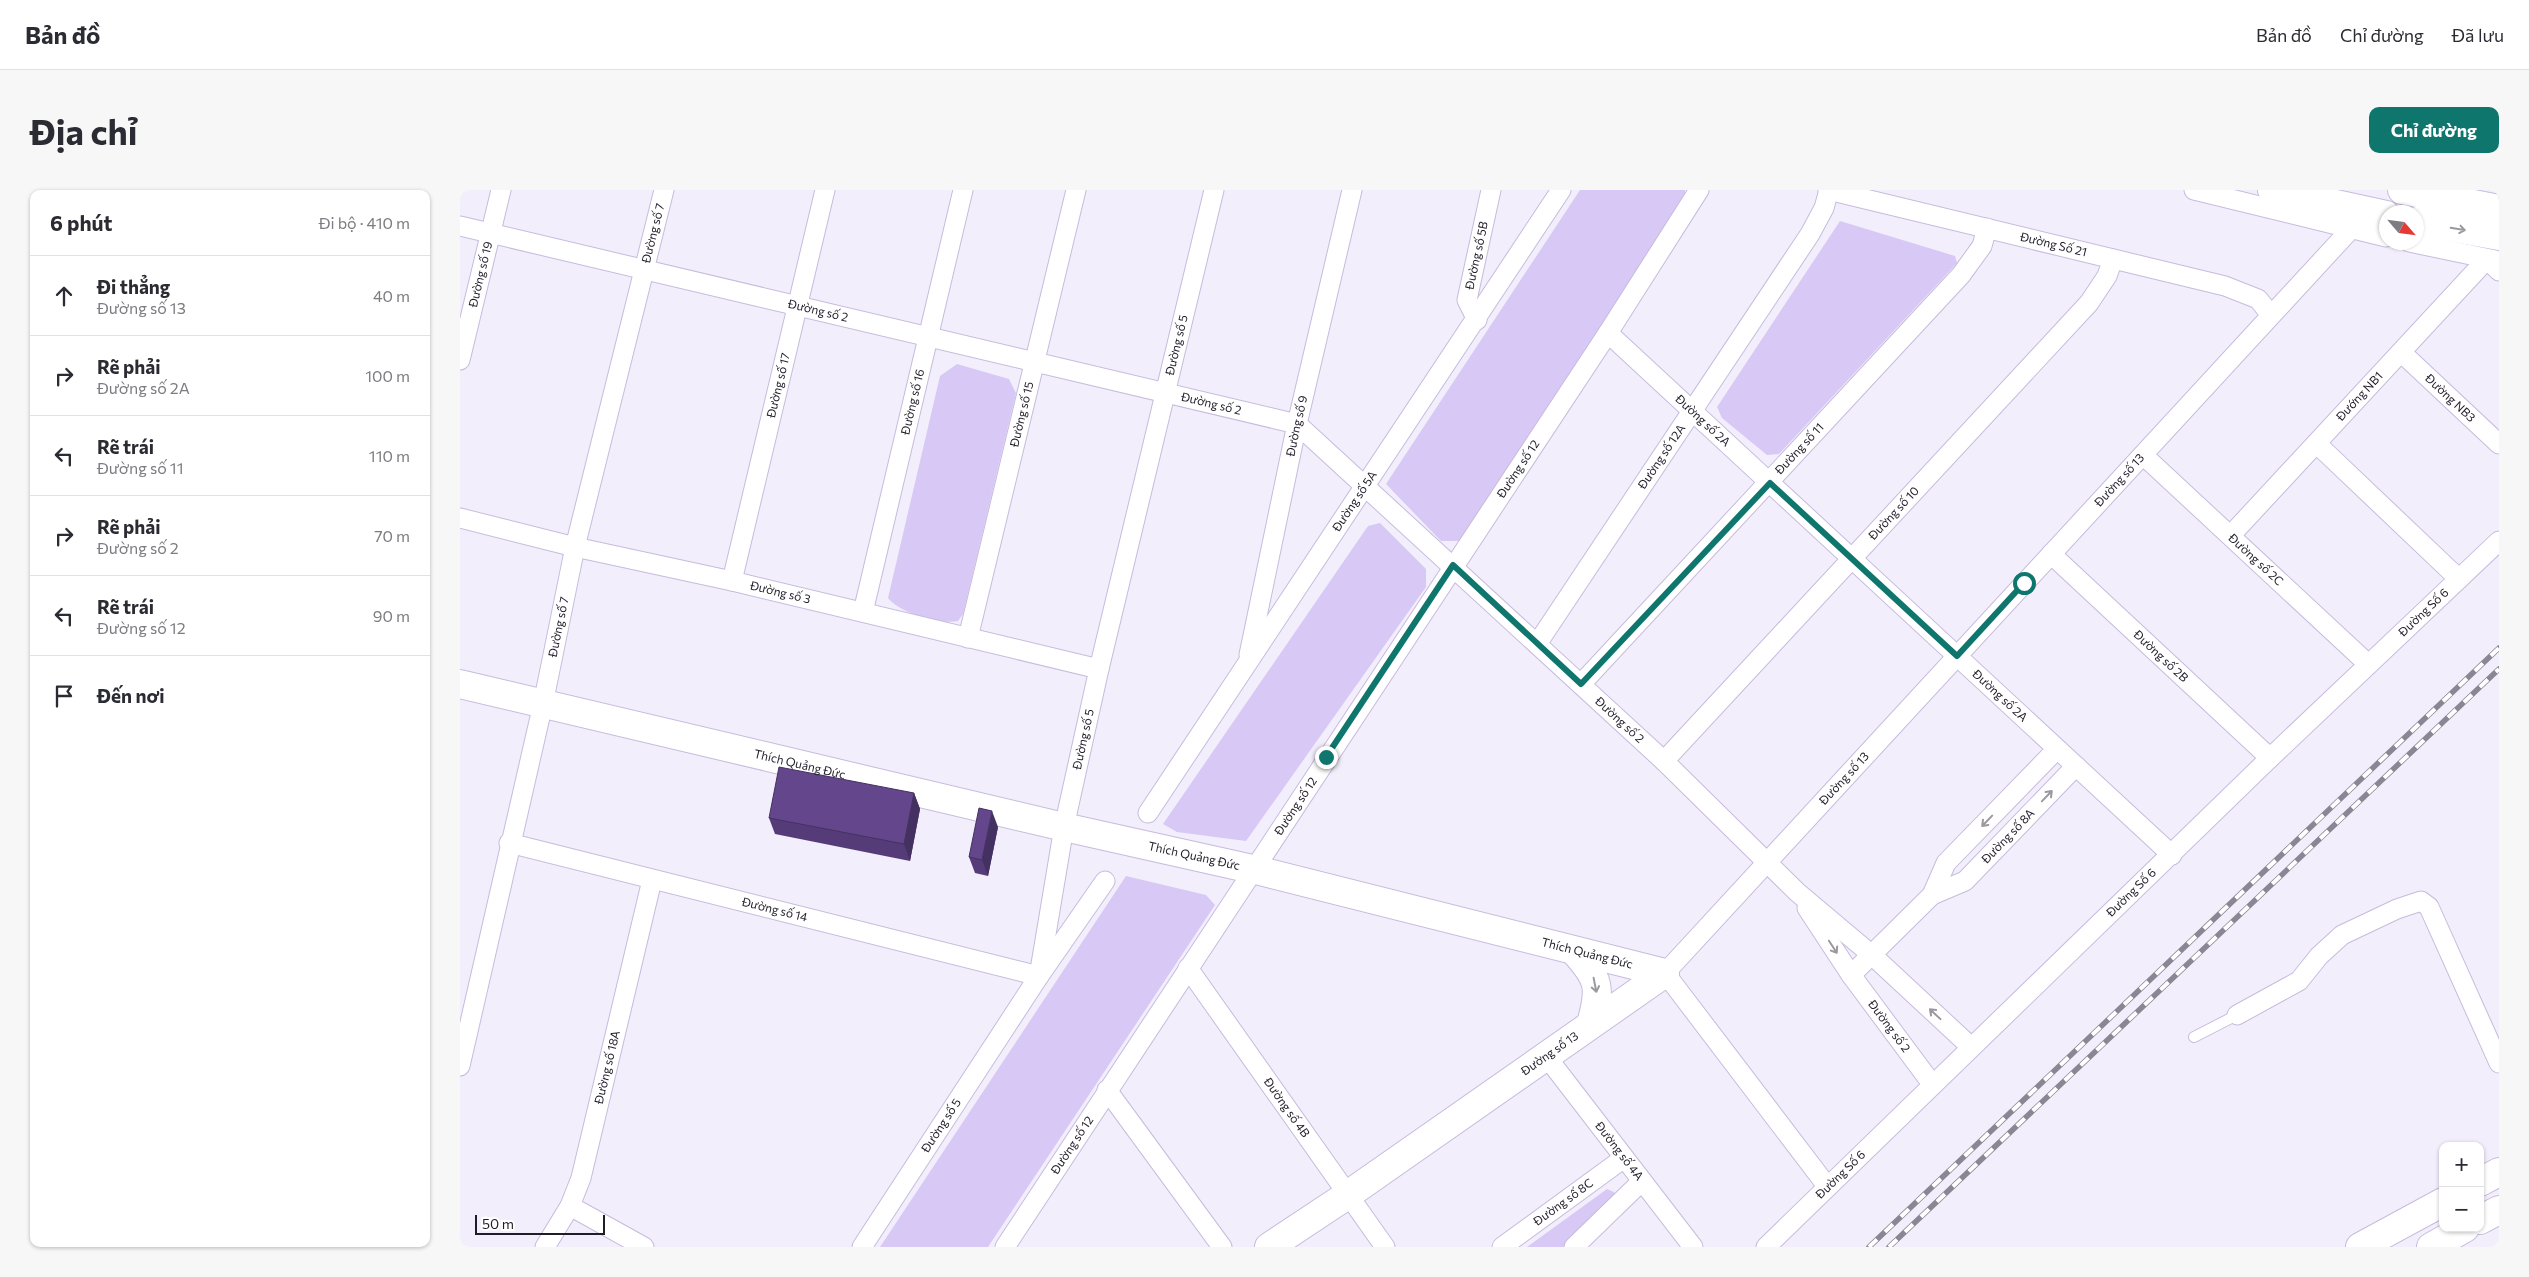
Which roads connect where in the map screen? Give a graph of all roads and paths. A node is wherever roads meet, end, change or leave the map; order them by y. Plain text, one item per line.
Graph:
1 (501, 190) edge
2 (664, 190) edge
3 (825, 190) edge
4 (963, 190) edge
5 (1076, 190) edge
6 (1214, 190) edge
7 (1352, 190) edge
8 (1491, 190) edge
9 (1561, 190) edge
10 (1699, 190) edge
11 (1829, 190) edge
12 (2194, 190) edge
13 (2272, 190) edge
14 (2402, 190) edge
15 (2499, 208) edge
16 (2379, 216) edge
17 (2348, 218) junction
18 (2424, 225) edge
19 (460, 226) edge
20 (1987, 228) junction
21 (490, 233) junction
22 (2379, 234) edge
23 (2424, 245) edge
24 (2496, 257) edge
25 (2113, 259) junction
26 (645, 269) junction
27 (798, 305) junction
28 (2271, 315) junction
29 (1477, 320) junction
30 (1608, 333) junction
31 (929, 337) junction
32 (2402, 353) junction
33 (460, 360) edge
34 (1034, 361) junction
35 (1166, 392) junction
36 (1692, 411) junction
37 (1297, 424) junction
38 (2317, 444) junction
39 (2499, 444) edge
40 (2143, 455) junction
41 (1770, 483) junction
42 (1365, 484) junction
43 (460, 518) edge
44 (2231, 535) junction
45 (2499, 541) edge
46 (575, 547) junction
47 (2051, 554) junction
48 (1851, 558) junction
49 (1453, 565) junction
50 (732, 580) junction
51 (2459, 580) junction
52 (863, 612) junction
53 (968, 638) junction
54 (1537, 644) junction
55 (1957, 656) junction
56 (2368, 664) junction
57 (1248, 665) junction
58 (1099, 669) junction
59 (460, 684) edge
60 (1581, 684) junction
61 (543, 704) junction
62 (2057, 749) junction
63 (2270, 758) junction
64 (1664, 761) junction
65 (2076, 766) junction
66 (1148, 813) dead end
67 (1064, 828) junction
68 (509, 843) junction
69 (2172, 855) junction
70 (1768, 862) junction
71 (1252, 869) junction
72 (652, 880) junction
73 (1105, 881) dead end
74 (1797, 892) junction
75 (1932, 895) junction
76 (1575, 952) junction
77 (1873, 956) junction
78 (1188, 968) junction
79 (1665, 973) junction
80 (1851, 975) junction
81 (1039, 976) junction
82 (2237, 1015) joint
83 (1591, 1024) junction
84 (2194, 1037) dead end
85 (1971, 1047) junction
86 (1546, 1056) junction
87 (2499, 1063) edge
88 (460, 1066) edge
89 (1932, 1084) junction
90 (1107, 1090) junction
91 (1624, 1158) junction
92 (2499, 1172) edge
93 (2484, 1180) edge
94 (1642, 1181) junction
95 (1826, 1186) junction
96 (1349, 1194) junction
97 (2439, 1205) edge
98 (570, 1206) junction
99 (2499, 1210) edge
100 (2484, 1218) edge
101 (2458, 1232) edge
102 (2402, 1237) edge
103 (545, 1247) edge
104 (644, 1247) edge
105 (862, 1247) edge
106 (1005, 1247) edge
107 (1222, 1247) edge
108 (1269, 1247) edge
109 (1385, 1247) edge
110 (1502, 1247) edge
111 (1574, 1247) edge
112 (1693, 1247) edge
113 (1766, 1247) edge
114 (2360, 1247) edge
115 (2430, 1247) edge

1 - 21 street, Đường số 19
2 - 26 street, Đường số 7
3 - 27 street, Đường số 17
4 - 31 street, Đường số 16
5 - 34 street, Đường số 15
6 - 35 street, Đường số 5
7 - 37 street, Đường số 9
8 - 29 street, Đường số 5B
9 - 29 street, Đường số 5A
10 - 30 street, Đường số 12
11 - 20 street, Đường Số 21
11 - 36 street, Đường số 12A
12 - 17 street
13 - 17 street
14 - 15 street
16 - 17 street
17 - 22 street
17 - 28 street, Đường số 13
18 -> 24 street
19 - 21 street, Đường số 2
20 - 25 street, Đường Số 21
20 - 41 street, Đường số 11
21 - 26 street, Đường số 2
21 - 33 street, Đường số 19
23 - 24 street
24 - 32 street, Đướng NB1
25 - 28 street, Đường Số 21
25 - 48 street, Đường số 10
26 - 27 street, Đường số 2
26 - 46 street, Đường số 7
27 - 31 street, Đường số 2
27 - 50 street, Đường số 17
28 - 40 street, Đường số 13
29 - 42 street, Đường số 5A
30 - 36 street, Đường số 2A
30 - 49 street, Đường số 12
31 - 34 street, Đường số 2
31 - 52 street, Đường số 16
32 - 38 street, Đướng NB1
32 - 39 street, Đường NB3
34 - 35 street, Đường số 2
34 - 53 street, Đường số 15
35 - 37 street, Đường số 2
35 - 58 street, Đường số 5
36 - 41 street, Đường số 2A
36 - 54 street, Đường số 12A
37 - 42 street, Đường số 2
37 - 57 street, Đường số 9
38 - 44 street, Đướng NB1
38 - 51 street
40 - 44 street, Đường số 2C
40 - 47 street, Đường số 13
41 - 48 street, Đường số 2A
41 - 60 street, Đường số 11
42 - 49 street, Đường số 2
42 - 57 street, Đường số 5A
43 - 46 street, Đường số 3
44 - 56 street, Đường số 2C
45 - 51 street, Đường Số 6
46 - 50 street, Đường số 3
46 - 61 street, Đường số 7
47 - 55 street, Đường số 13
47 - 63 street, Đường số 2B
48 - 55 street, Đường số 2A
48 - 64 street, Đường số 10
49 - 54 street, Đường số 2
49 - 71 street, Đường số 12
50 - 52 street, Đường số 3
51 - 56 street, Đường Số 6
52 - 53 street, Đường số 3
53 - 58 street, Đường số 3
54 - 60 street, Đường số 2
55 - 62 street, Đường số 2A
55 - 70 street, Đường số 13
56 - 63 street, Đường Số 6
57 - 66 street, Đường số 5A
58 - 67 street, Đường số 5
59 - 61 street, Thích Quảng Đức
60 - 64 street, Đường số 2
61 - 67 street, Thích Quảng Đức
61 - 68 street, Đường số 7
62 - 65 street, Đường số 2A
62 -> 75 street, Đường số 8A
63 - 69 street, Đường Số 6
64 - 70 street, Đường số 2
65 - 69 street, Đường số 2A
75 -> 65 street, Đường số 8A
67 - 71 street, Thích Quảng Đức
67 - 81 street, Đường số 5
68 - 72 street, Đường số 14
68 - 88 street, Đường số 7
69 - 85 street, Đường Số 6
70 - 74 street, Đường số 2
70 - 79 street, Đường số 13
71 - 76 street, Thích Quảng Đức
71 - 78 street, Đường số 12
72 - 81 street, Đường số 14
72 - 98 street, Đường số 18A
73 - 81 street
74 - 77 street, Đường số 2
74 -> 80 street, Đường số 2
75 - 77 street, Đường số 8A
76 - 79 street, Thích Quảng Đức
76 -> 83 street
77 - 80 street, Đường số 8A
85 -> 77 street, Đường số 2
78 - 90 street, Đường số 12
78 - 96 street, Đường số 4B
79 - 83 street, Đường số 13
79 - 95 street
80 - 89 street, Đường số 2
81 - 105 street, Đường số 5
82 - 84 lane
82 - 87 street
83 - 86 street, Đường số 13
85 - 89 street, Đường Số 6
86 - 91 street, Đường số 4A
86 - 96 street, Đường số 13
89 - 95 street, Đường Số 6
90 - 106 street, Đường số 12
90 - 107 street
91 - 94 street, Đường số 4A
91 - 110 street, Đường số 8C
92 - 93 street
94 - 111 street
94 - 112 street, Đường số 4A
95 - 113 street, Đường Số 6
96 - 108 street, Đường số 13
96 - 109 street, Đường số 4B
97 - 102 street
98 - 103 street, Đường số 18A
98 - 104 street
99 - 100 street
101 - 115 street
102 - 114 street

